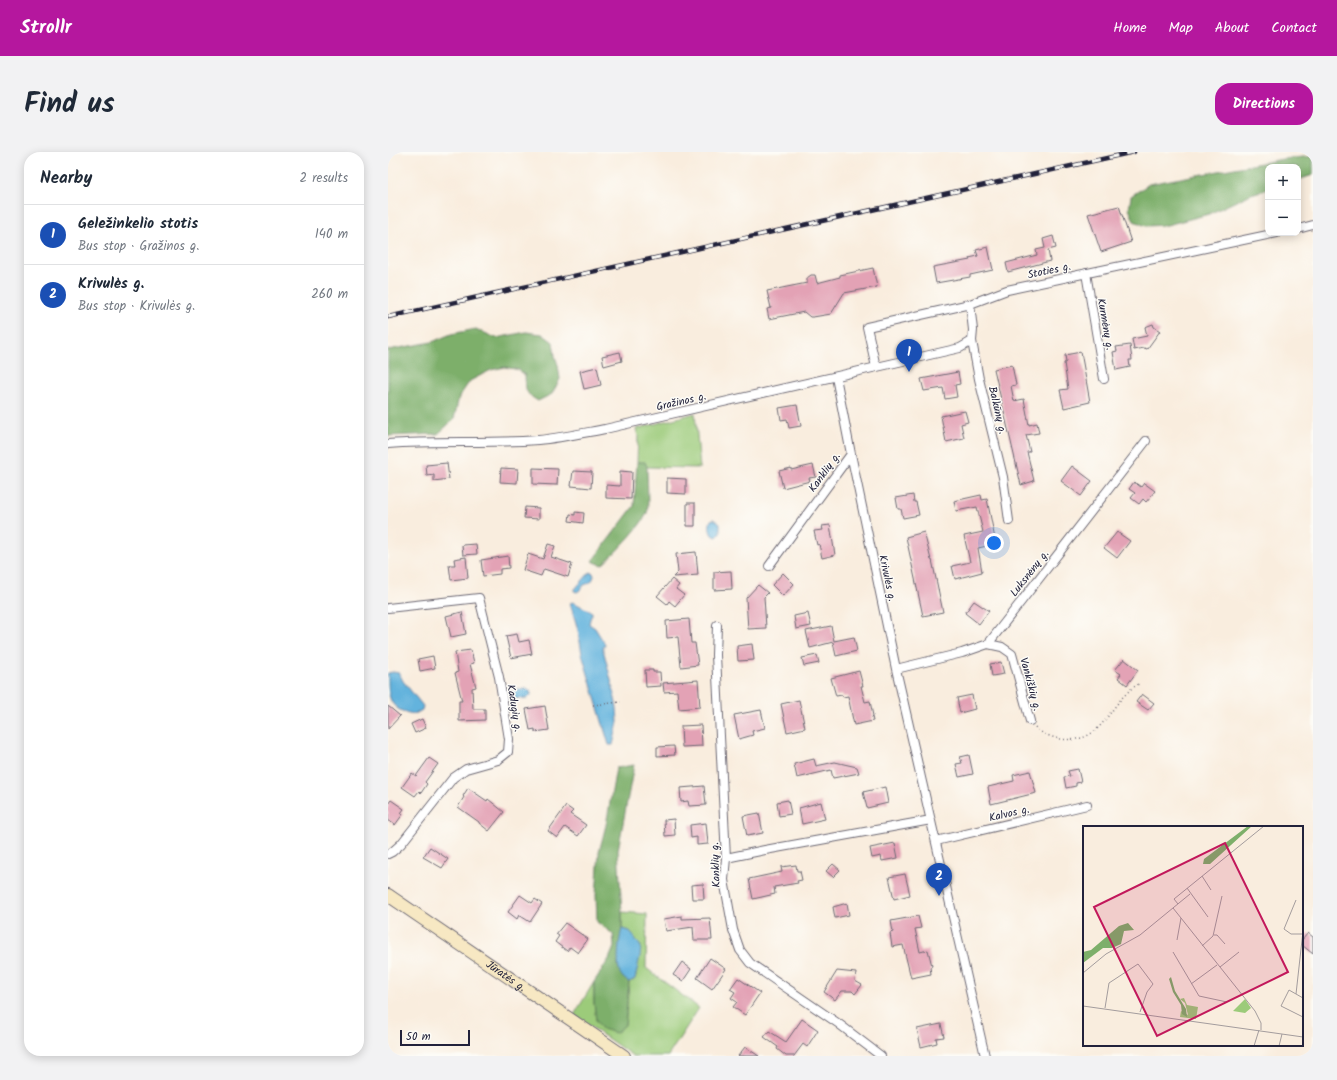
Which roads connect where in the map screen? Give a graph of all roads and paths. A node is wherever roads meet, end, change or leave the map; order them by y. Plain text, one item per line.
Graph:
1 (1313, 225) edge
2 (1301, 227) edge
3 (1265, 236) edge
4 (1086, 273) junction
5 (970, 304) junction
6 (972, 341) junction
7 (876, 367) junction
8 (836, 377) junction
9 (1104, 379) dead end
10 (1146, 441) dead end
11 (388, 444) edge
12 (851, 454) junction
13 (1009, 521) dead end
14 (769, 566) dead end
15 (388, 608) edge
16 (717, 625) dead end
17 (988, 644) junction
18 (896, 669) junction
19 (1140, 683) dead end
20 (621, 702) dead end
21 (593, 705) dead end
22 (1030, 721) joint
23 (1087, 805) dead end
24 (931, 820) junction
25 (936, 841) junction
26 (388, 854) edge
27 (726, 858) junction
28 (388, 895) edge
29 (624, 1056) edge
30 (881, 1056) edge
31 (985, 1056) edge

1 - 2 street
3 - 4 street, Stoties g.
4 - 5 street, Stoties g.
4 - 9 street, Kurmėnų g.
5 - 6 street, Balkūnų g.
5 - 7 street, Stoties g.
6 - 7 street, Gražinos g.
6 - 13 street, Balkūnų g.
7 - 8 street, Gražinos g.
8 - 11 street, Gražinos g.
8 - 12 street, Kanklių g.
10 - 17 street, Luksnėnų g.
12 - 14 street, Kanklių g.
12 - 18 street, Krivulės g.
15 - 26 street, Kadugių g.
16 - 27 street, Kanklių g.
17 - 18 street
17 - 22 street, Vankiškių g.
18 - 24 street, Krivulės g.
19 - 22 path
20 - 21 path
23 - 25 street, Kalvos g.
24 - 25 street, Krivulės g.
24 - 27 street
25 - 31 street, Krivulės g.
27 - 30 street, Kanklių g.
28 - 29 street, Jūratės g.

